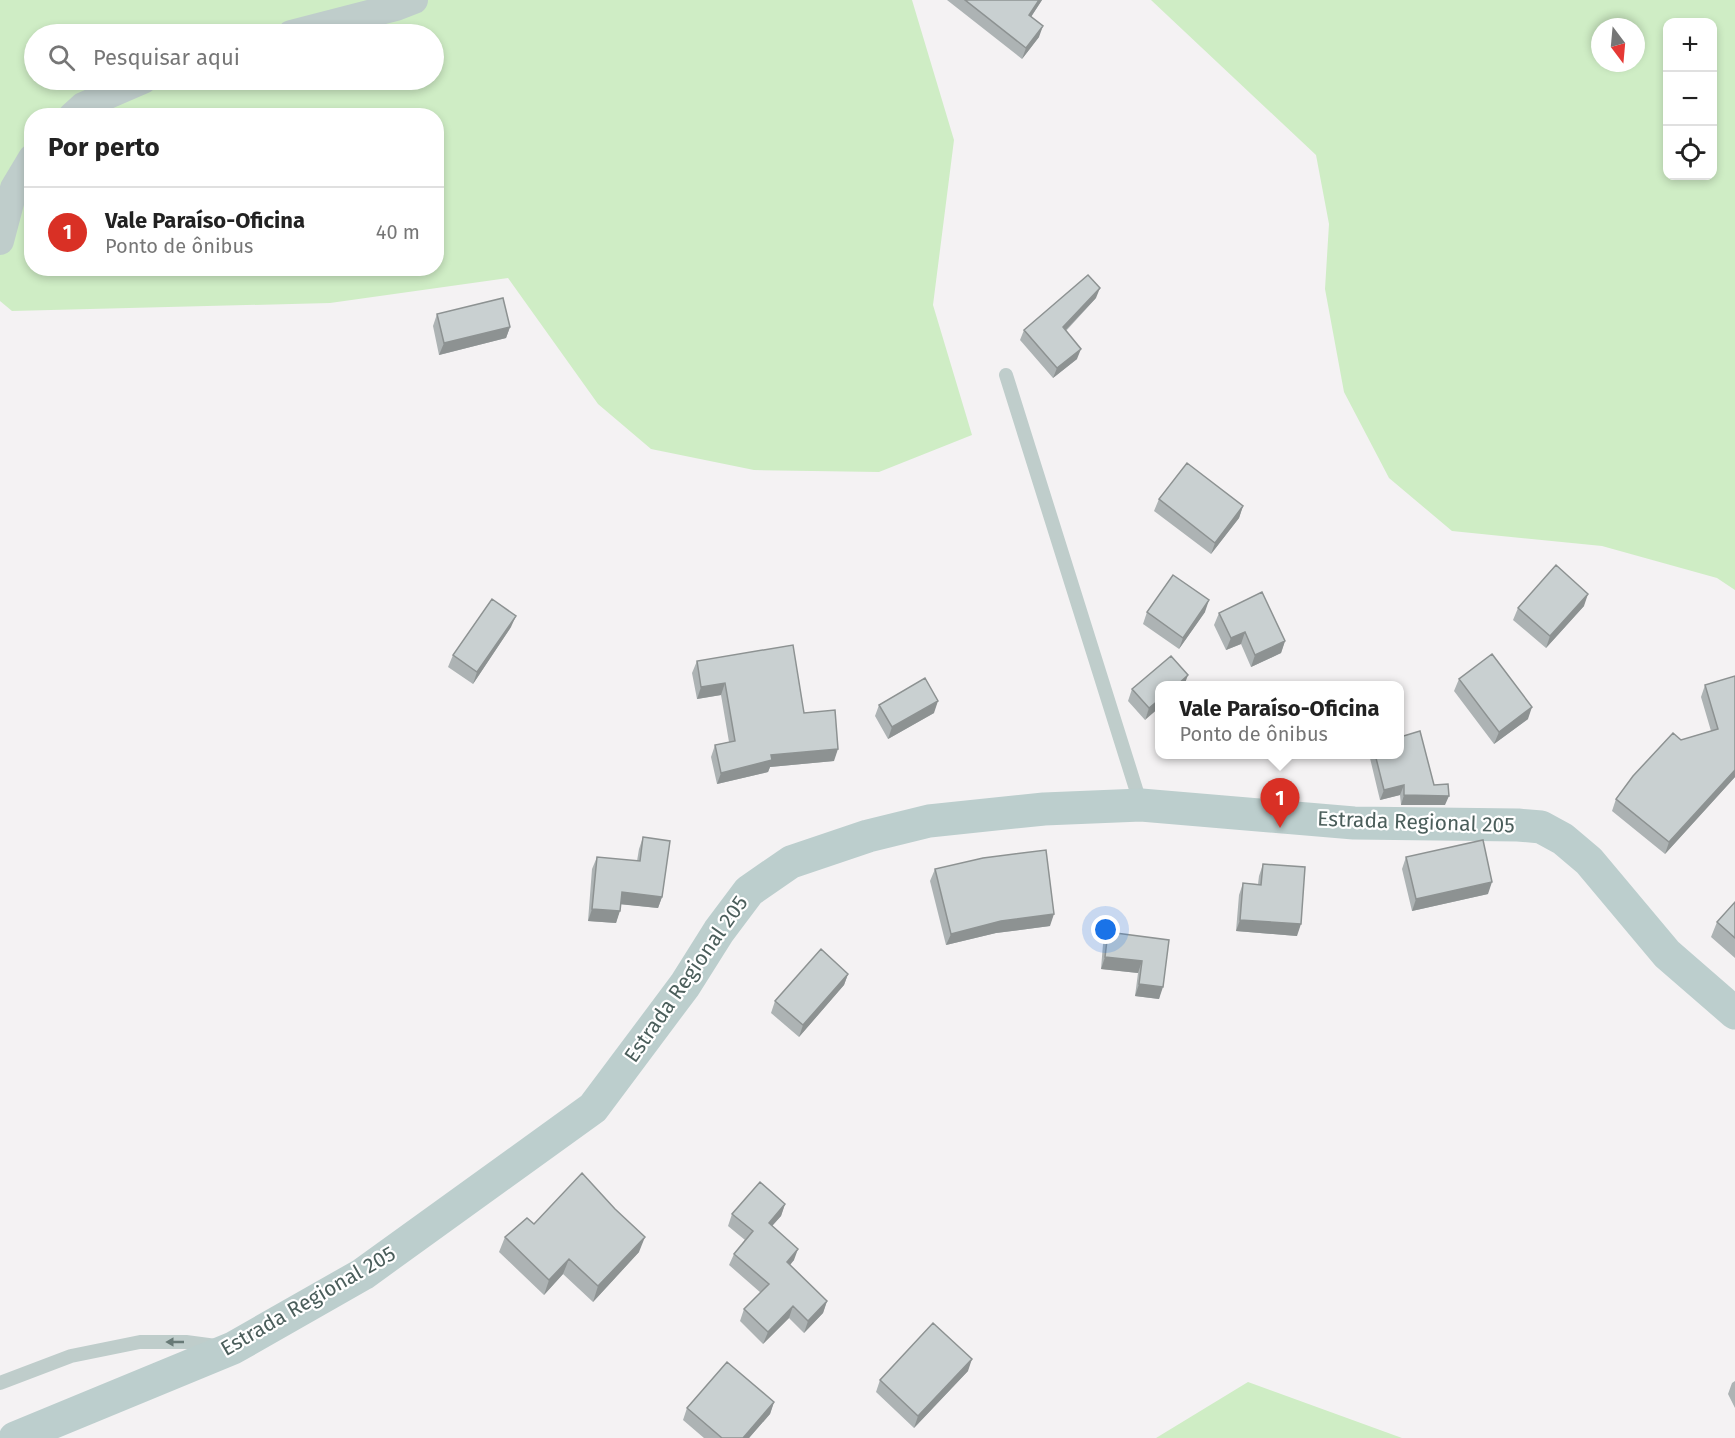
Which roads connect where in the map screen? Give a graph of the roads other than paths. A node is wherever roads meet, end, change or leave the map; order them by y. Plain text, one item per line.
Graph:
1 (414, 0) edge
2 (330, 24) edge
3 (120, 90) edge
4 (81, 108) edge
5 (24, 171) edge
6 (0, 242) edge
7 (1005, 375) dead end
8 (1141, 805) junction
9 (1735, 1013) edge
10 (233, 1348) junction
11 (0, 1383) edge
12 (15, 1438) edge

1 - 2 street
3 - 4 street
5 - 6 street
7 - 8 lane
8 - 9 main road, Estrada Regional 205
8 - 10 main road, Estrada Regional 205
10 -> 11 lane
10 - 12 main road, Estrada Regional 205

